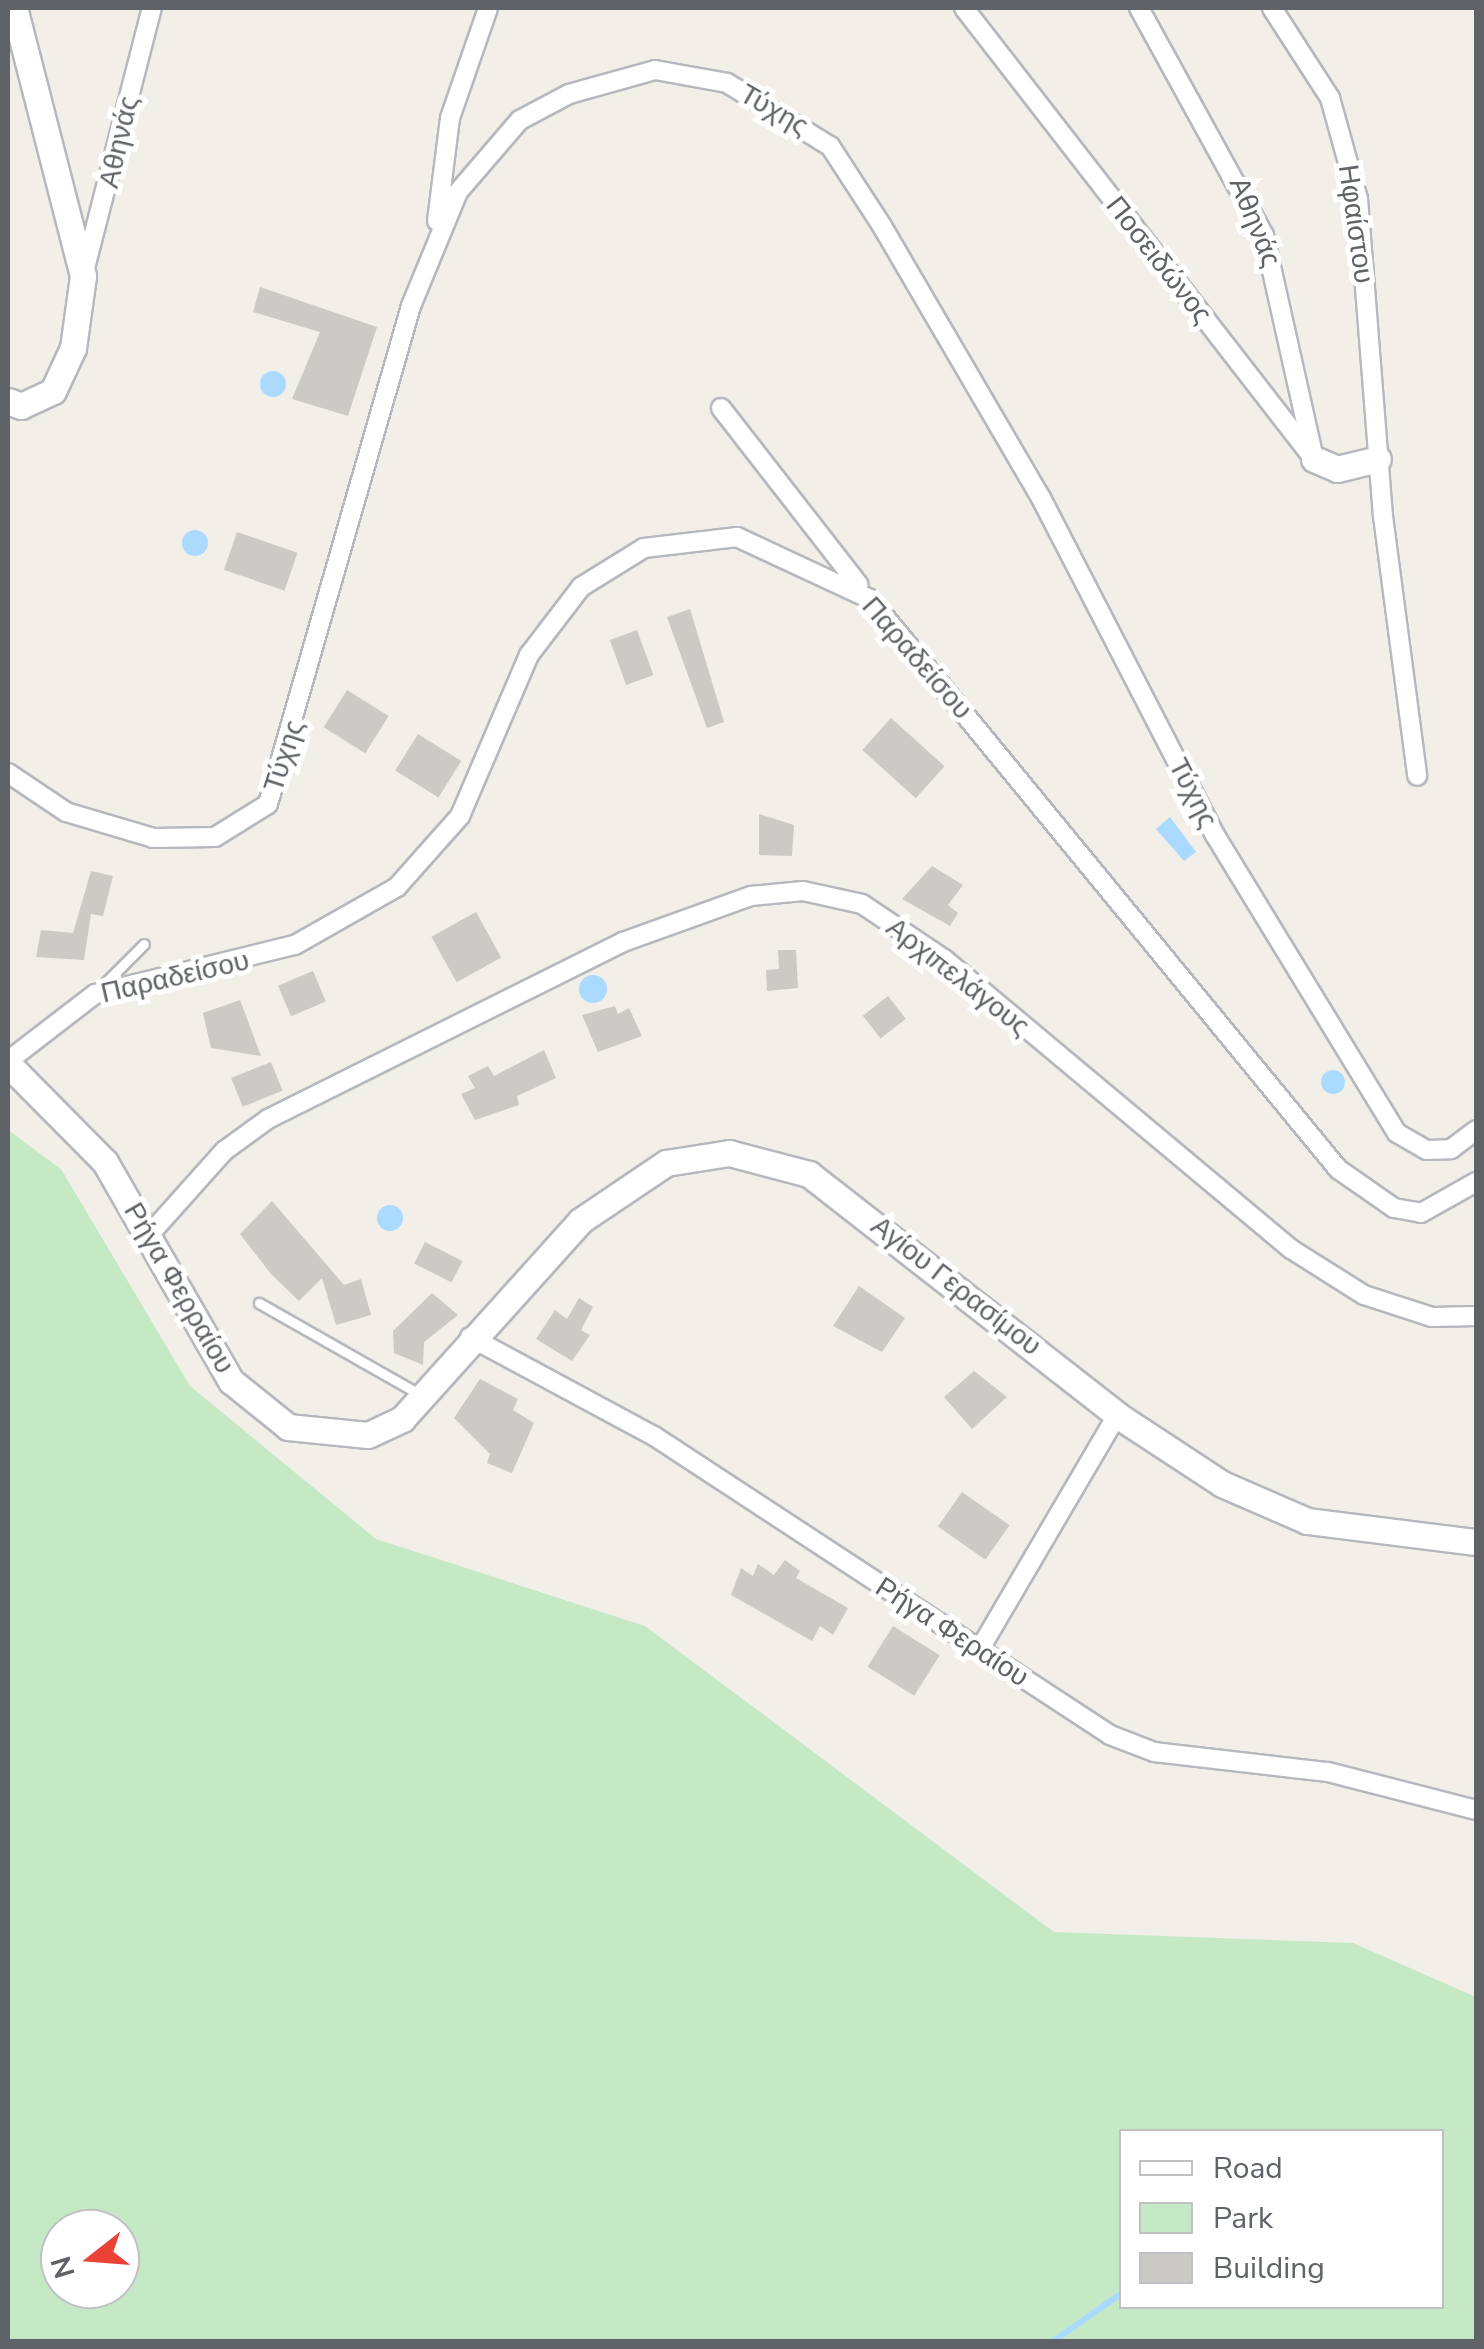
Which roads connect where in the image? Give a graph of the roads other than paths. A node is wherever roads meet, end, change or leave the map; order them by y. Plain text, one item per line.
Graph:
1 (14, 8) edge
2 (152, 8) edge
3 (488, 8) edge
4 (964, 8) edge
5 (1139, 8) edge
6 (1272, 8) edge
7 (436, 231) junction
8 (83, 276) junction
9 (8, 401) edge
10 (720, 408) dead end
11 (1314, 459) junction
12 (1378, 459) junction
13 (870, 599) junction
14 (8, 773) edge
15 (1417, 776) dead end
16 (144, 944) dead end
17 (95, 994) junction
18 (8, 1062) edge
19 (1476, 1130) edge
20 (1476, 1182) edge
21 (150, 1234) junction
22 (259, 1303) dead end
23 (1476, 1316) edge
24 (470, 1337) junction
25 (424, 1396) junction
26 (1117, 1415) junction
27 (1476, 1542) edge
28 (981, 1646) junction
29 (1476, 1810) edge

1 - 8 street
2 - 8 street, Αθηνάς
3 - 7 street
4 - 11 street, Ποσειδώνος
5 - 11 street, Αθηνάς
6 - 12 street, Ηφαίστου
7 - 14 street, Τύχης
7 - 19 street, Τύχης
8 - 9 street
10 - 13 street
11 - 12 street
12 - 15 street, Ηφαίστου
13 - 17 street, Παραδείσου
13 - 20 street, Παραδείσου
16 - 17 lane
17 - 18 street, Παραδείσου
18 - 21 street, Ρήγα Φερραίου
21 - 23 street, Αρχιπελάγους
21 - 25 street, Ρήγα Φερραίου
22 - 25 lane
24 - 25 street, Ρήγα Φερραίου
24 - 26 street, Αγίου Γερασίμου
24 - 28 street, Ρήγα Φεραίου
26 - 27 street, Αγίου Γερασίμου
26 - 28 street
28 - 29 street, Ρήγα Φεραίου

